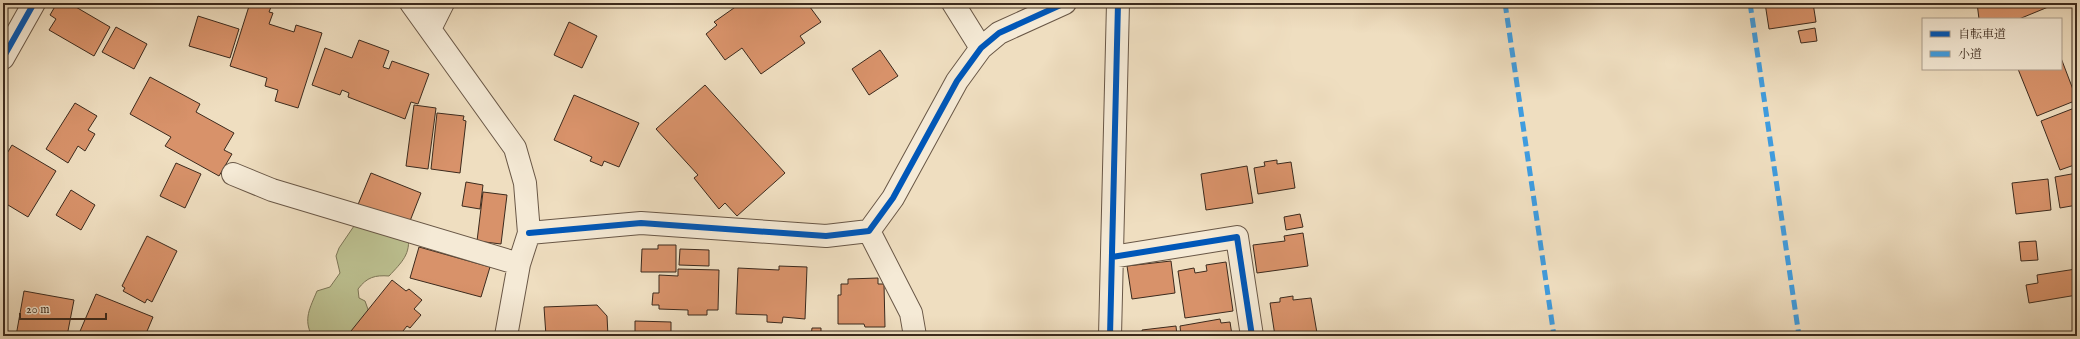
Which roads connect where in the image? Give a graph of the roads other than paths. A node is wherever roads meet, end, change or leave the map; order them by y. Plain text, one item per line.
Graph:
1 (34, 3) edge
2 (411, 3) edge
3 (443, 3) edge
4 (953, 3) edge
5 (1065, 3) edge
6 (1118, 3) edge
7 (430, 29) junction
8 (981, 48) junction
9 (3, 58) edge
10 (233, 174) dead end
11 (869, 231) junction
12 (529, 234) junction
13 (1112, 257) junction
14 (518, 264) junction
15 (506, 336) edge
16 (915, 336) edge
17 (1110, 336) edge
18 (1252, 336) edge

1 - 9 street
2 - 7 street
3 - 7 street
4 - 8 street
5 - 8 street
6 - 13 street
7 - 12 street
8 - 11 street
10 - 14 street
11 - 12 street
11 - 16 street
12 - 14 street
13 - 17 street
13 - 18 street
14 - 15 street

